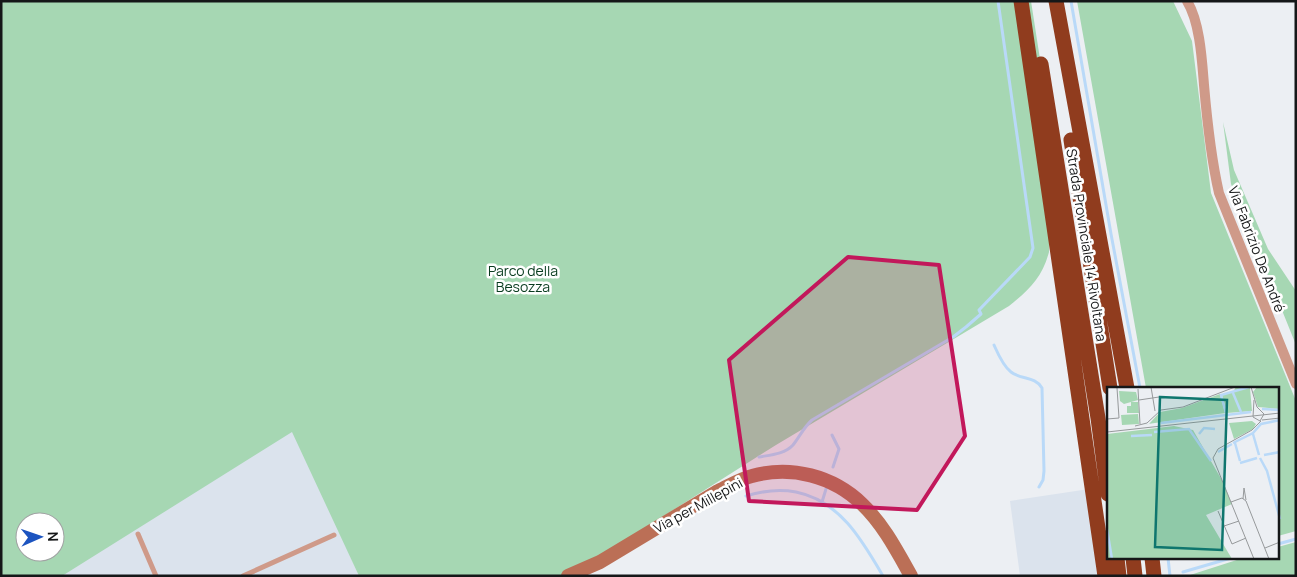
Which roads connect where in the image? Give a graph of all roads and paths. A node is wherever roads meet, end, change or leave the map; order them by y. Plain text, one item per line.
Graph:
1 (1022, 1) edge
2 (1031, 1) edge
3 (1049, 1) edge
4 (1056, 1) edge
5 (1188, 1) edge
6 (1296, 384) edge
7 (1110, 387) edge
8 (1127, 387) edge
9 (1107, 487) edge
10 (138, 534) dead end
11 (334, 535) dead end
12 (1117, 560) edge
13 (1133, 560) edge
14 (1152, 560) edge
15 (156, 576) edge
16 (243, 576) edge
17 (568, 576) edge
18 (911, 576) edge
19 (1104, 576) edge
20 (1119, 576) edge
21 (1136, 576) edge
22 (1154, 576) edge

1 - 19 highway
2 - 9 highway, Strada Provinciale 14 Rivoltana
3 - 7 highway, Strada Provinciale 14 Rivoltana
4 - 8 highway
5 - 6 street, Via Fabrizio De André
10 - 15 lane
11 - 16 lane
12 - 20 highway
13 - 21 highway
14 - 22 highway
17 - 18 street, Via per Millepini

